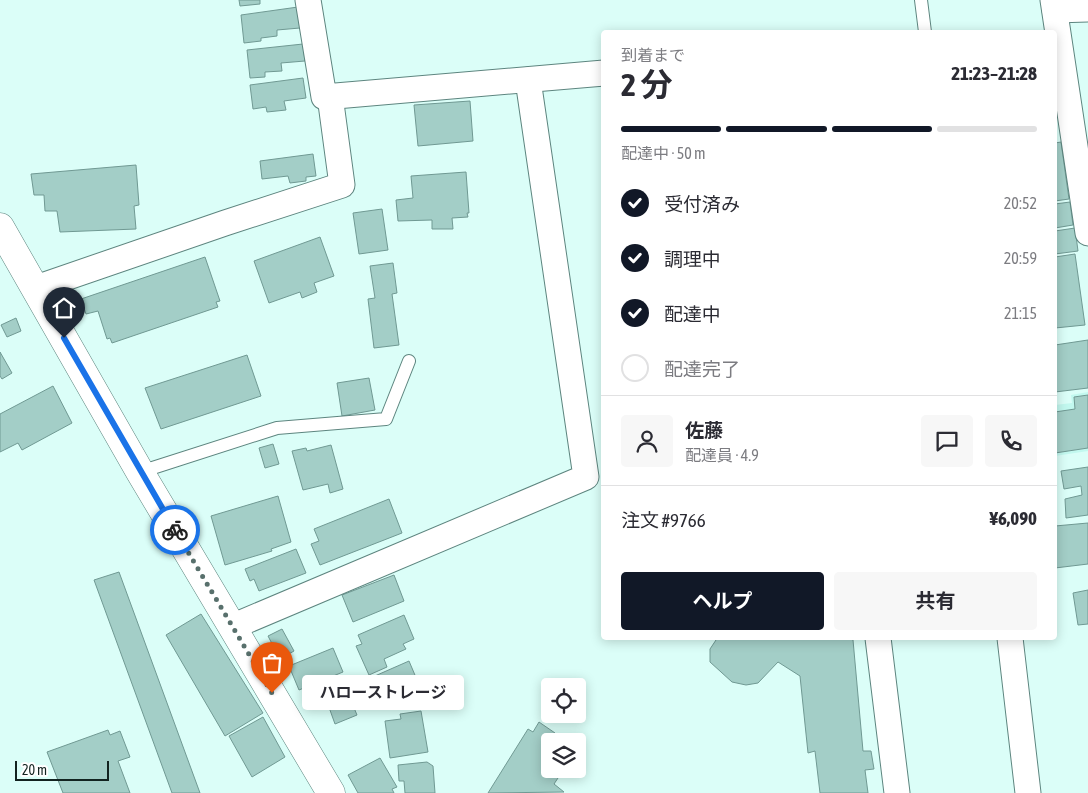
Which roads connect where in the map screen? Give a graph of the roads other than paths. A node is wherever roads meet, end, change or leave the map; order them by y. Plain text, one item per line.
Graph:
1 (308, 0) edge
2 (921, 0) edge
3 (1054, 5) edge
4 (1088, 10) edge
5 (925, 30) edge
6 (1057, 30) edge
7 (1058, 41) edge
8 (601, 73) edge
9 (528, 80) junction
10 (327, 97) junction
11 (0, 227) edge
12 (1088, 233) edge
13 (36, 288) junction
14 (409, 361) dead end
15 (140, 472) junction
16 (234, 626) junction
17 (878, 640) edge
18 (1010, 640) edge
19 (331, 793) edge
20 (897, 793) edge
21 (1028, 793) edge

1 - 10 street
2 - 5 lane
3 - 4 street
3 - 6 street
7 - 12 street
8 - 9 street
9 - 10 street
9 - 16 street
10 - 13 street
11 - 13 main road
13 - 15 main road
14 - 15 lane
15 - 16 main road
16 - 19 main road
17 - 20 street
18 - 21 street

